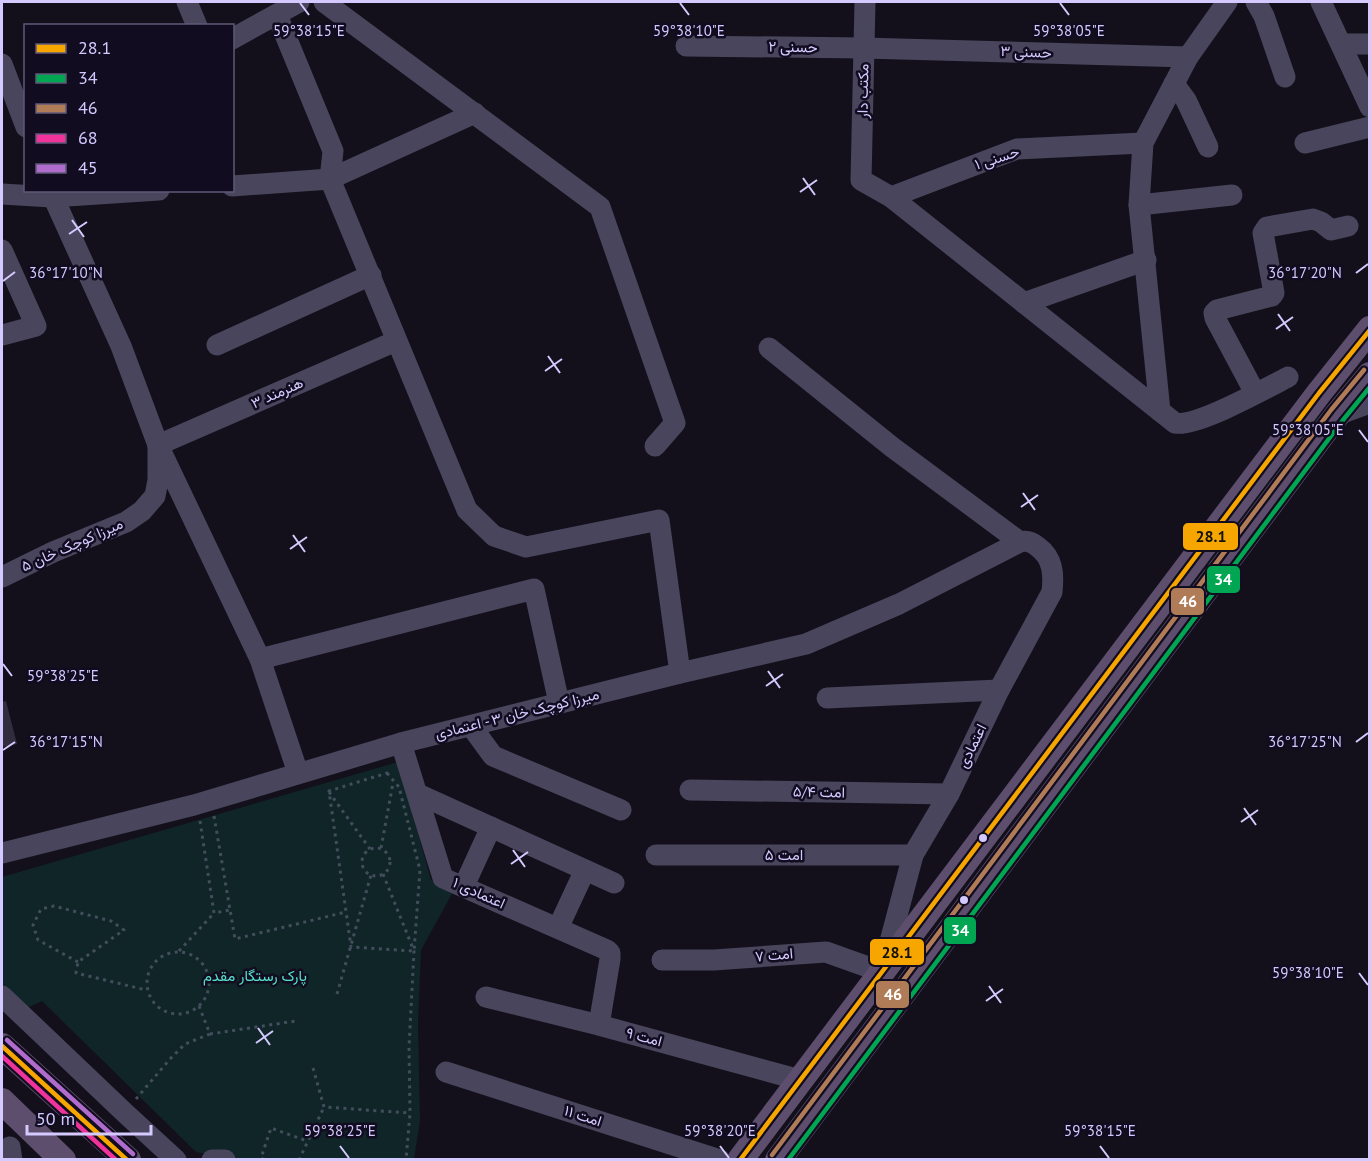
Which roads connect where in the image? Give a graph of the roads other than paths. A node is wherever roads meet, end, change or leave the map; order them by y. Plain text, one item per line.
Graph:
1 (188, 2) edge
2 (299, 2) edge
3 (324, 2) edge
4 (866, 2) edge
5 (1227, 2) edge
6 (1256, 2) edge
7 (1321, 2) edge
8 (277, 15) junction
9 (196, 24) edge
10 (234, 38) edge
11 (1341, 44) junction
12 (1370, 44) edge
13 (686, 46) dead end
14 (864, 48) junction
15 (1188, 57) junction
16 (2, 64) edge
17 (1285, 77) dead end
18 (1174, 84) junction
19 (1370, 106) edge
20 (475, 113) junction
21 (24, 122) edge
22 (1370, 126) edge
23 (1143, 143) junction
24 (1305, 143) dead end
25 (1208, 147) dead end
26 (330, 179) junction
27 (234, 186) edge
28 (105, 192) edge
29 (2, 194) edge
30 (51, 194) edge
31 (1232, 195) dead end
32 (891, 196) junction
33 (1139, 205) junction
34 (1348, 226) dead end
35 (2, 250) edge
36 (1146, 260) junction
37 (371, 275) junction
38 (1024, 303) junction
39 (1370, 329) edge
40 (2, 335) edge
41 (396, 341) junction
42 (217, 345) dead end
43 (769, 348) dead end
44 (1370, 375) edge
45 (1288, 378) dead end
46 (1255, 393) junction
47 (1370, 403) edge
48 (1160, 411) junction
49 (1337, 415) junction
50 (158, 445) junction
51 (655, 446) dead end
52 (1020, 542) junction
53 (2, 577) edge
54 (261, 659) junction
55 (680, 673) junction
56 (999, 690) junction
57 (827, 698) dead end
58 (560, 703) junction
59 (471, 726) junction
60 (401, 743) junction
61 (298, 773) junction
62 (690, 790) dead end
63 (418, 794) junction
64 (948, 794) junction
65 (621, 810) dead end
66 (491, 827) junction
67 (2, 853) edge
68 (656, 855) dead end
69 (913, 855) junction
70 (585, 870) junction
71 (615, 883) dead end
72 (464, 886) junction
73 (558, 928) junction
74 (662, 960) dead end
75 (882, 972) junction
76 (2, 996) edge
77 (486, 997) dead end
78 (599, 1025) junction
79 (2, 1046) edge
80 (446, 1072) dead end
81 (800, 1080) junction
82 (2, 1101) edge
83 (63, 1160) edge
84 (128, 1160) edge
85 (176, 1160) edge
86 (212, 1160) edge
87 (225, 1160) edge
88 (720, 1160) edge
89 (740, 1160) edge
90 (778, 1160) edge

1 - 9 street
2 - 8 street
3 - 20 street
4 - 14 street, مکتب دار
5 - 15 street
6 - 17 street
7 - 11 street
8 - 10 street
8 - 26 street
11 - 12 street
11 - 19 street
13 - 14 street, حسنی ۲
14 - 15 street, حسنی ۳
14 - 32 street, مکتب دار
15 - 18 street
16 - 21 street
18 - 23 street
18 - 25 street
20 - 26 street
20 - 51 street
22 - 24 street
23 - 32 street, حسنی ۱
23 - 33 street
26 - 27 street
26 - 37 street
28 - 30 street
29 - 30 street
30 - 50 street
31 - 33 street
32 - 38 street
33 - 36 street
34 - 46 street
35 - 40 street
36 - 38 street
36 - 48 street
37 - 41 street
37 - 42 street
38 - 48 street
39 - 75 main road
41 - 50 street, هنرمند ۳
41 - 55 street
43 - 52 street
44 - 49 main road
45 - 46 street
46 - 48 street
47 - 49 street
49 - 90 main road
50 - 53 street, میرزا کوچک خان ۵
50 - 54 street
52 - 55 street, میرزا کوچک خان ۳ - اعتمادی
52 - 56 street, اعتمادی
54 - 58 street
54 - 61 street
55 - 58 street, میرزا کوچک خان ۳ - اعتمادی
56 - 57 street
56 - 64 street, اعتمادی
58 - 59 street, میرزا کوچک خان ۳ - اعتمادی
59 - 60 street, میرزا کوچک خان ۳ - اعتمادی
59 - 65 street
60 - 61 street, میرزا کوچک خان ۳ - اعتمادی
60 - 63 street, اعتمادی ۱
61 - 67 street, میرزا کوچک خان ۳ - اعتمادی
62 - 64 street, امت ۵/۴
63 - 66 street
63 - 72 street, اعتمادی ۱
64 - 69 street, اعتمادی
66 - 70 street
66 - 72 street
68 - 69 street, امت ۵
69 - 75 street, اعتمادی
70 - 71 street
70 - 73 street
72 - 73 street, اعتمادی ۱
73 - 78 street, اعتمادی ۱
74 - 75 street, امت ۷
75 - 81 main road
76 - 85 street
77 - 78 street, امت ۹
78 - 81 street, امت ۹
79 - 84 main road
80 - 88 street, امت ۱۱
81 - 89 main road
82 - 83 main road
86 - 87 street

